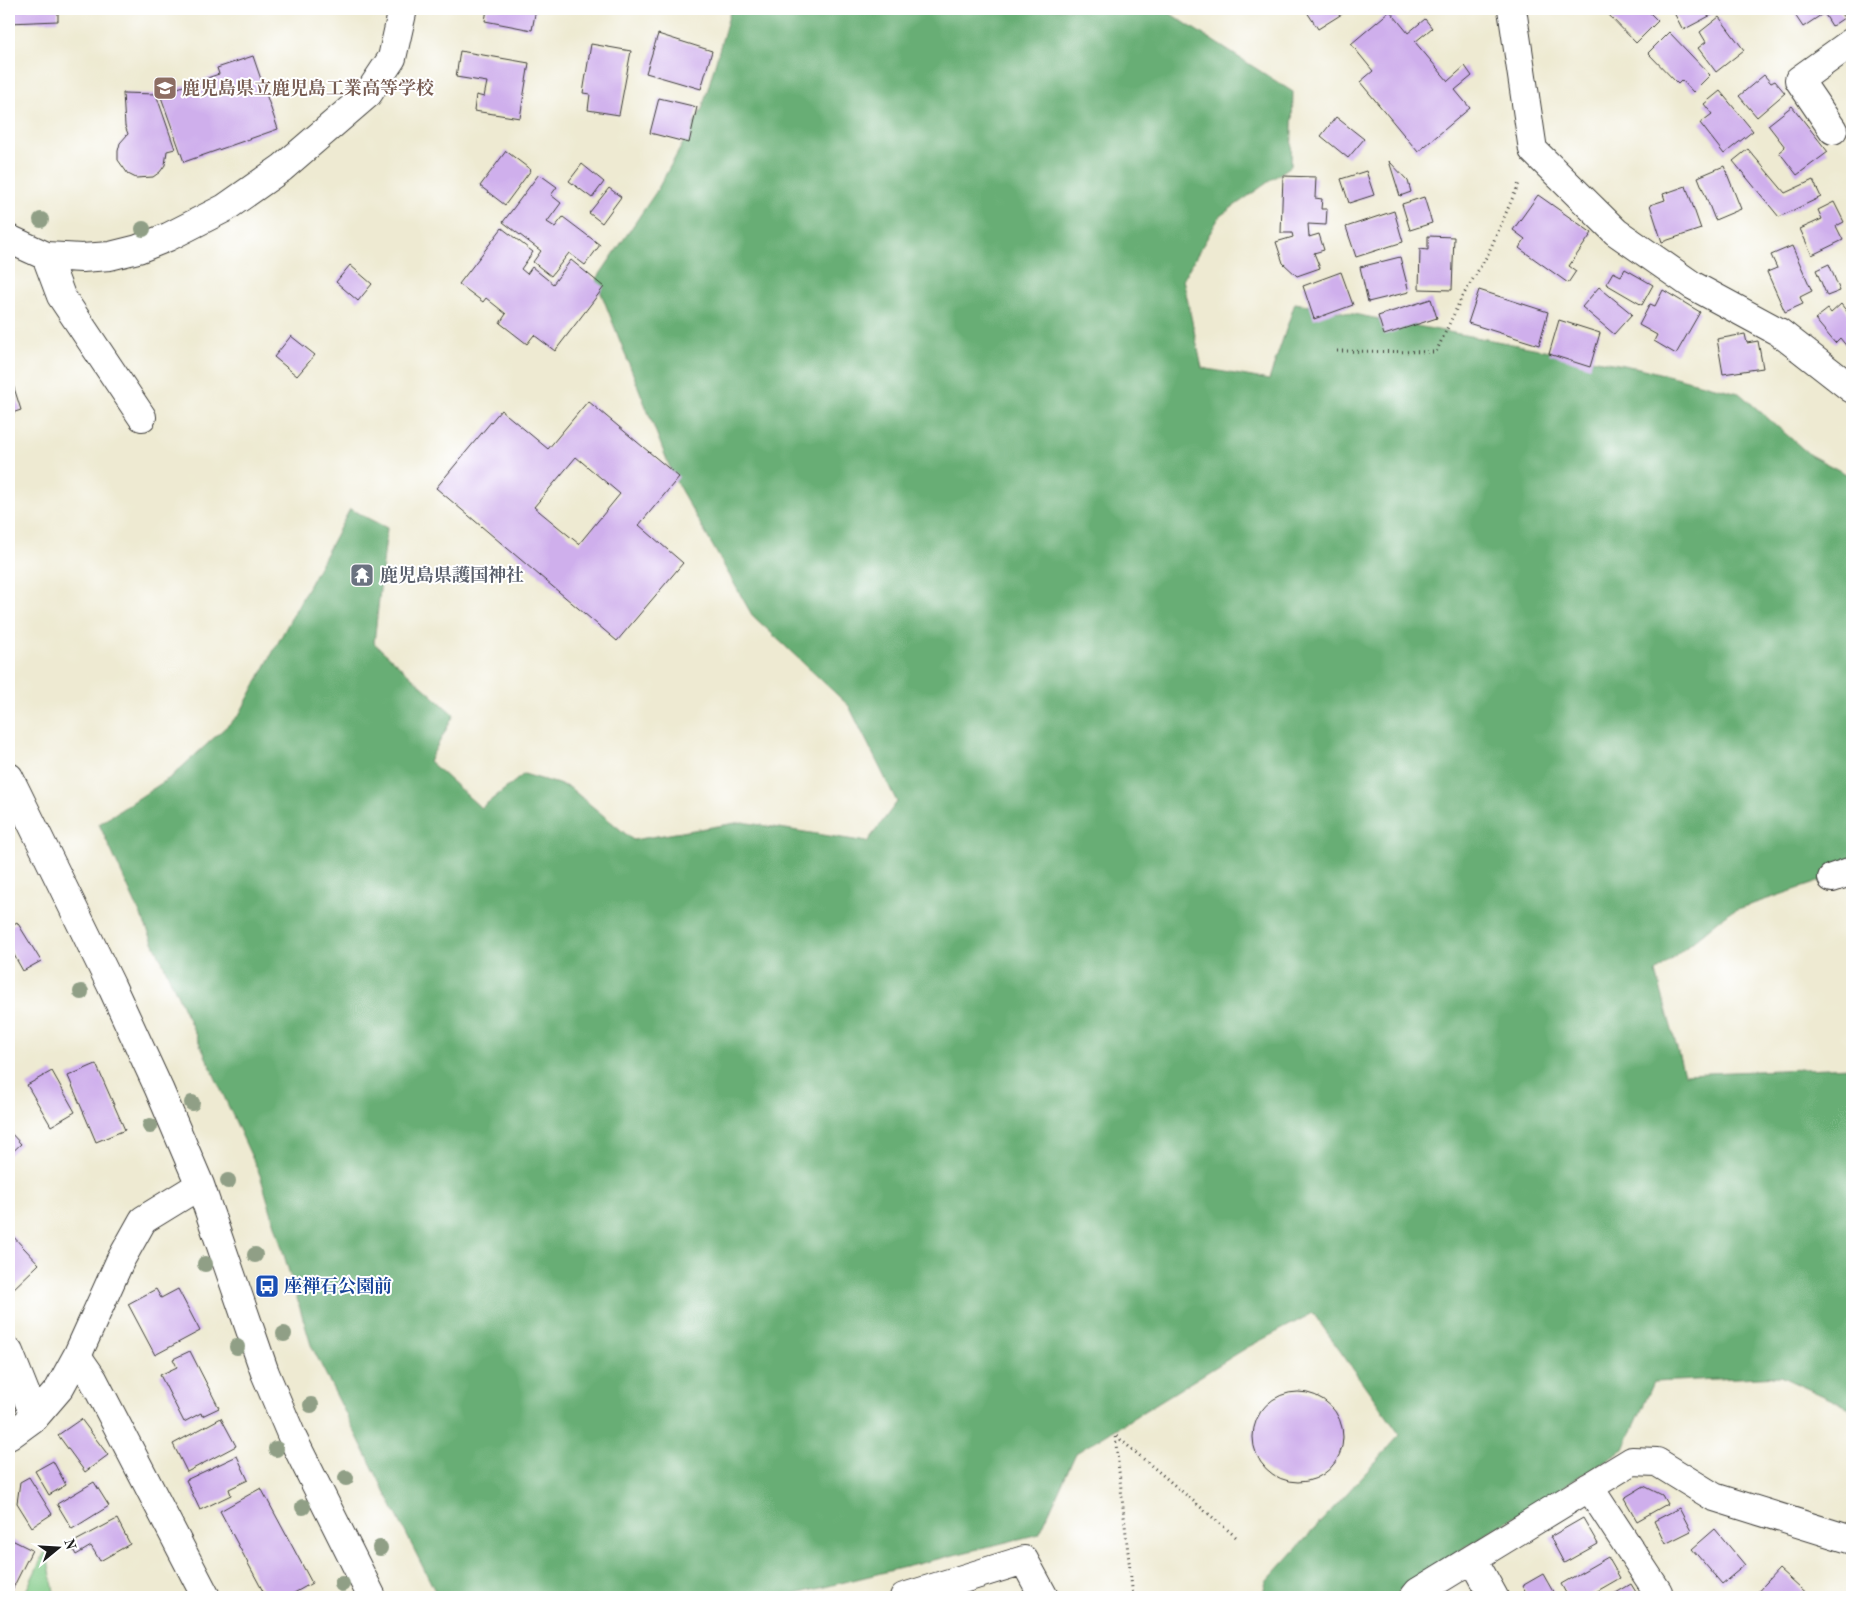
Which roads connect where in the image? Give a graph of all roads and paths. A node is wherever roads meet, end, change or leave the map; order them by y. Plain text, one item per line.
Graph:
1 (403, 9) edge
2 (1512, 9) edge
3 (1852, 42) edge
4 (1833, 130) dead end
5 (1533, 150) junction
6 (9, 239) edge
7 (46, 256) junction
8 (1337, 351) dead end
9 (1852, 389) edge
10 (142, 417) dead end
11 (9, 778) edge
12 (200, 1185) junction
13 (9, 1352) edge
14 (77, 1356) junction
15 (35, 1417) junction
16 (9, 1436) edge
17 (1589, 1487) junction
18 (1236, 1537) dead end
19 (1852, 1540) edge
20 (1473, 1560) junction
21 (1658, 1592) dead end
22 (206, 1597) edge
23 (372, 1597) edge
24 (904, 1597) edge
25 (1044, 1597) edge
26 (1133, 1597) edge
27 (1414, 1597) edge
28 (1494, 1597) edge

1 - 7 street
2 - 5 street
3 - 4 street
5 - 8 path
5 - 9 street
6 - 7 street
7 - 10 street
11 - 12 street
12 - 14 street
12 - 23 street
13 - 15 street
14 - 15 street
14 - 22 street
15 - 16 street
17 - 19 street
17 - 20 street
17 - 21 street
18 - 26 path
20 - 27 street
20 - 28 street
24 - 25 street

